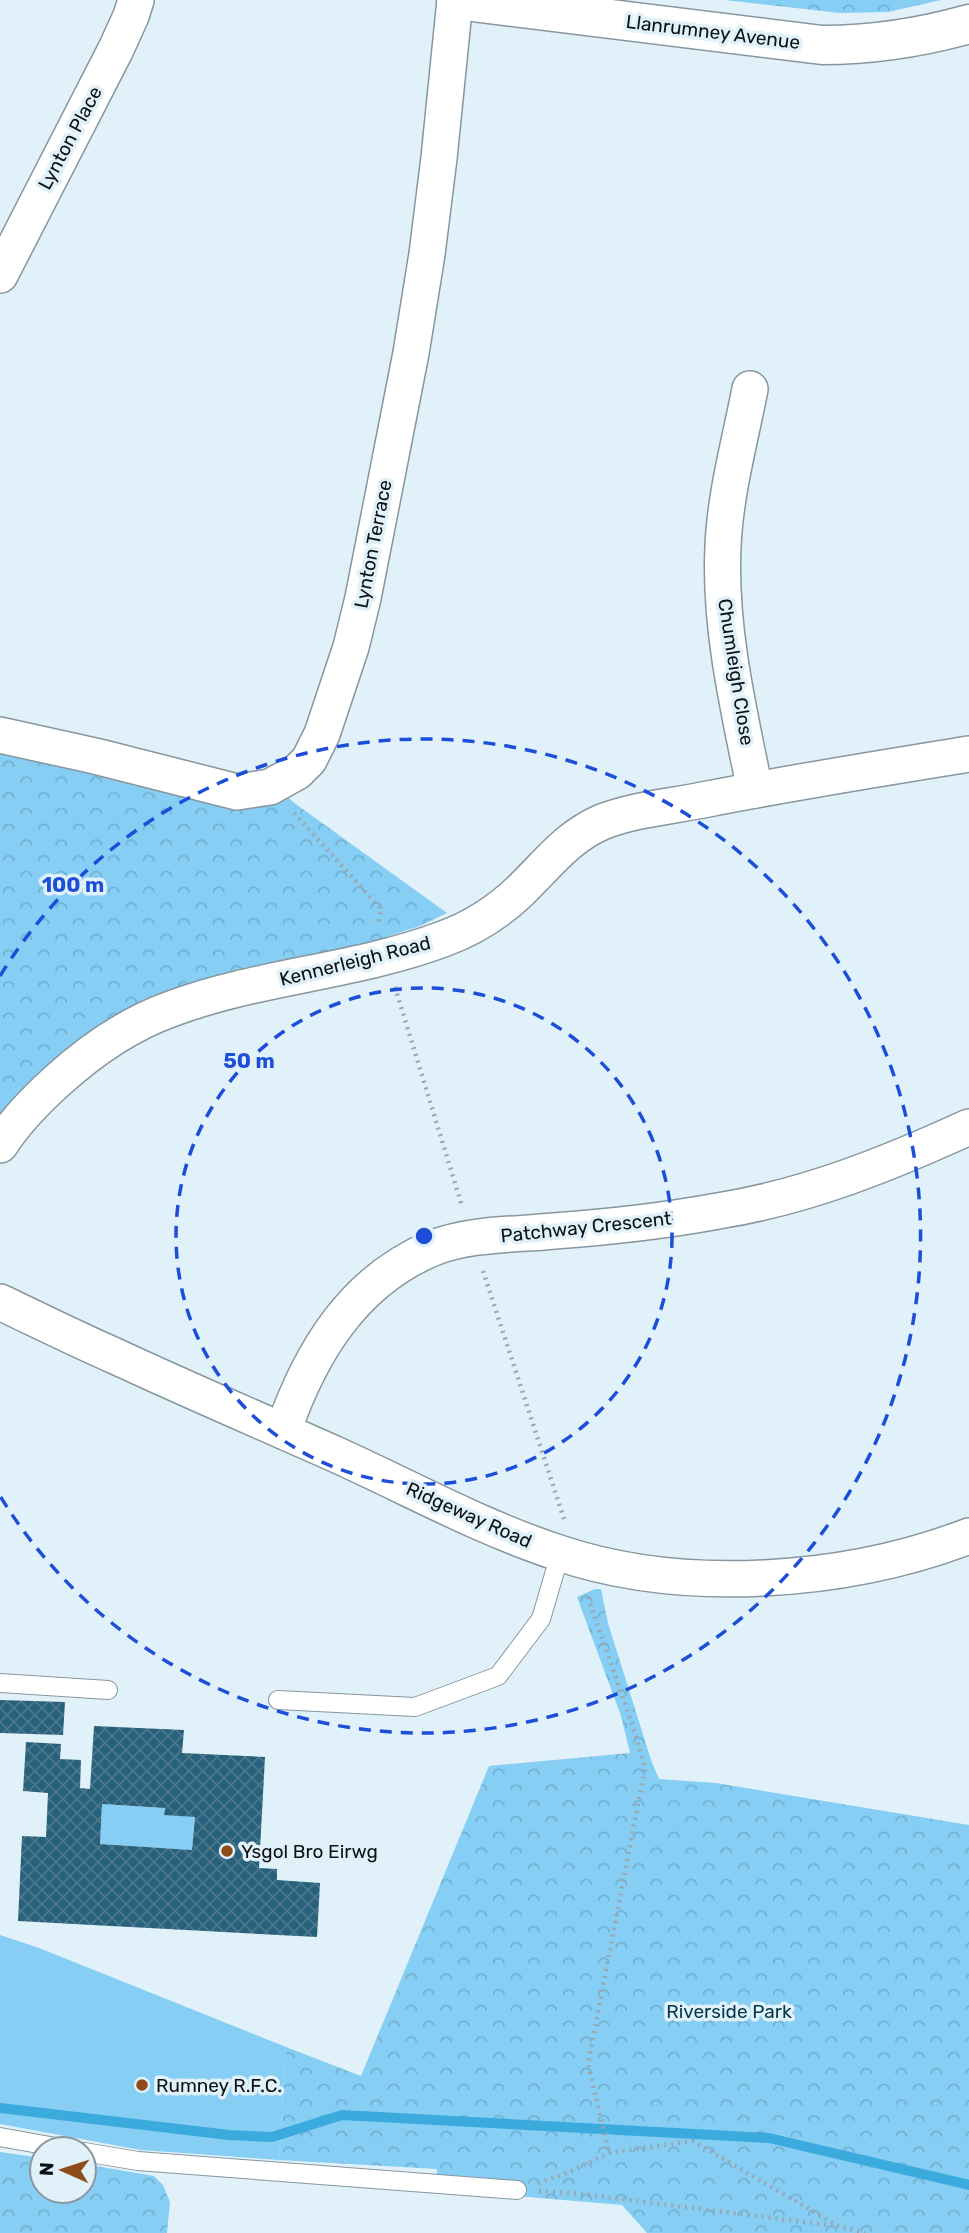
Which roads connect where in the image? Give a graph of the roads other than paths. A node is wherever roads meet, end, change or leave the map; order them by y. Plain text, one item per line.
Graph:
1 (136, 0) edge
2 (455, 0) edge
3 (969, 24) edge
4 (0, 275) edge
5 (750, 389) dead end
6 (0, 735) edge
7 (969, 754) edge
8 (755, 790) junction
9 (969, 1127) edge
10 (0, 1145) edge
11 (0, 1302) edge
12 (283, 1431) junction
13 (969, 1536) edge
14 (568, 1556) junction
15 (0, 1683) edge
16 (108, 1690) dead end
17 (278, 1700) dead end
18 (0, 2137) edge
19 (28, 2142) edge
20 (98, 2154) edge
21 (517, 2190) road end

1 - 4 street, Lynton Place
2 - 3 street, Llanrumney Avenue
2 - 6 street, Lynton Terrace
5 - 8 street, Chumleigh Close
7 - 8 street, Kennerleigh Road
8 - 10 street, Kennerleigh Road
9 - 12 street, Patchway Crescent
11 - 12 street, Ridgeway Road
12 - 14 street, Ridgeway Road
13 - 14 street, Ridgeway Road
14 - 17 lane
15 - 16 lane
18 - 19 lane
20 - 21 lane

